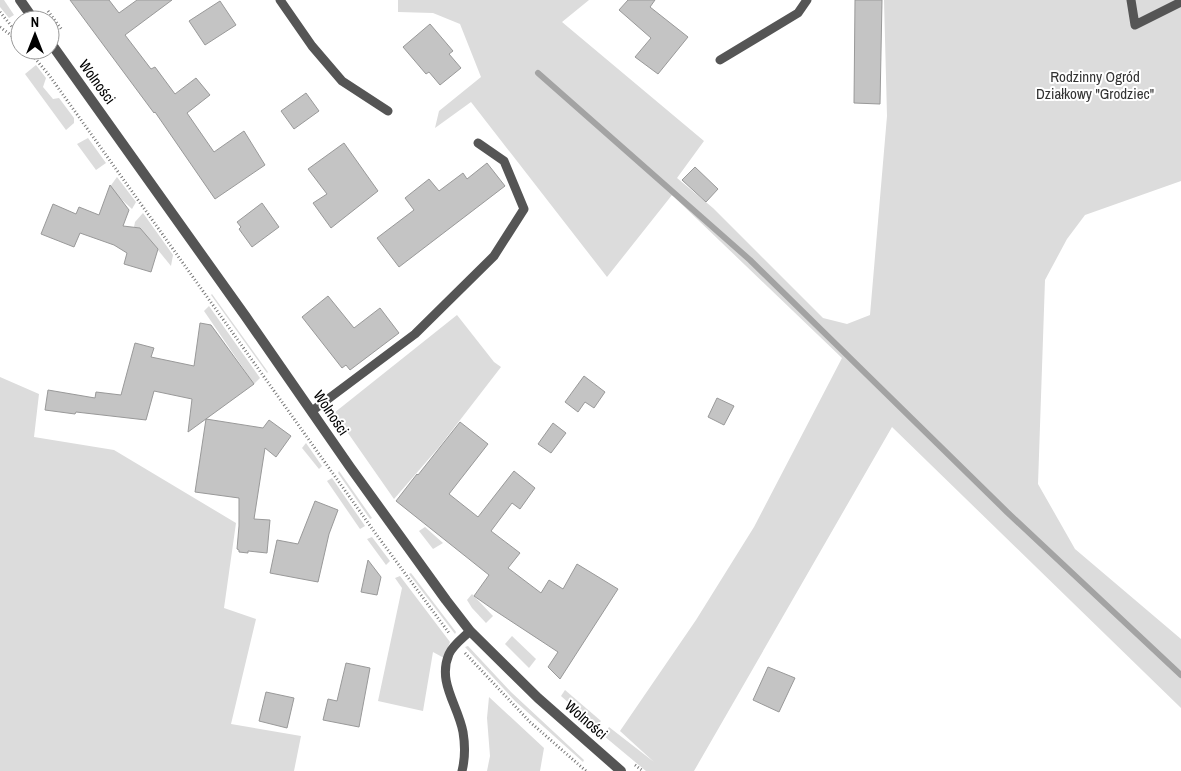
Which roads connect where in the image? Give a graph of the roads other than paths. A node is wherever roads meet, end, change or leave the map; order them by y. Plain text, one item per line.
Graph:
1 (280, 0) edge
2 (807, 0) edge
3 (1131, 0) edge
4 (1181, 2) edge
5 (60, 56) edge
6 (720, 60) dead end
7 (388, 111) dead end
8 (478, 143) dead end
9 (312, 411) junction
10 (470, 631) junction
11 (462, 771) edge
12 (622, 771) edge

1 - 7 lane
2 - 6 lane
3 - 4 lane
5 - 9 street, Wolności
8 - 9 lane
9 - 10 street, Wolności
10 - 11 lane
10 - 12 street, Wolności

